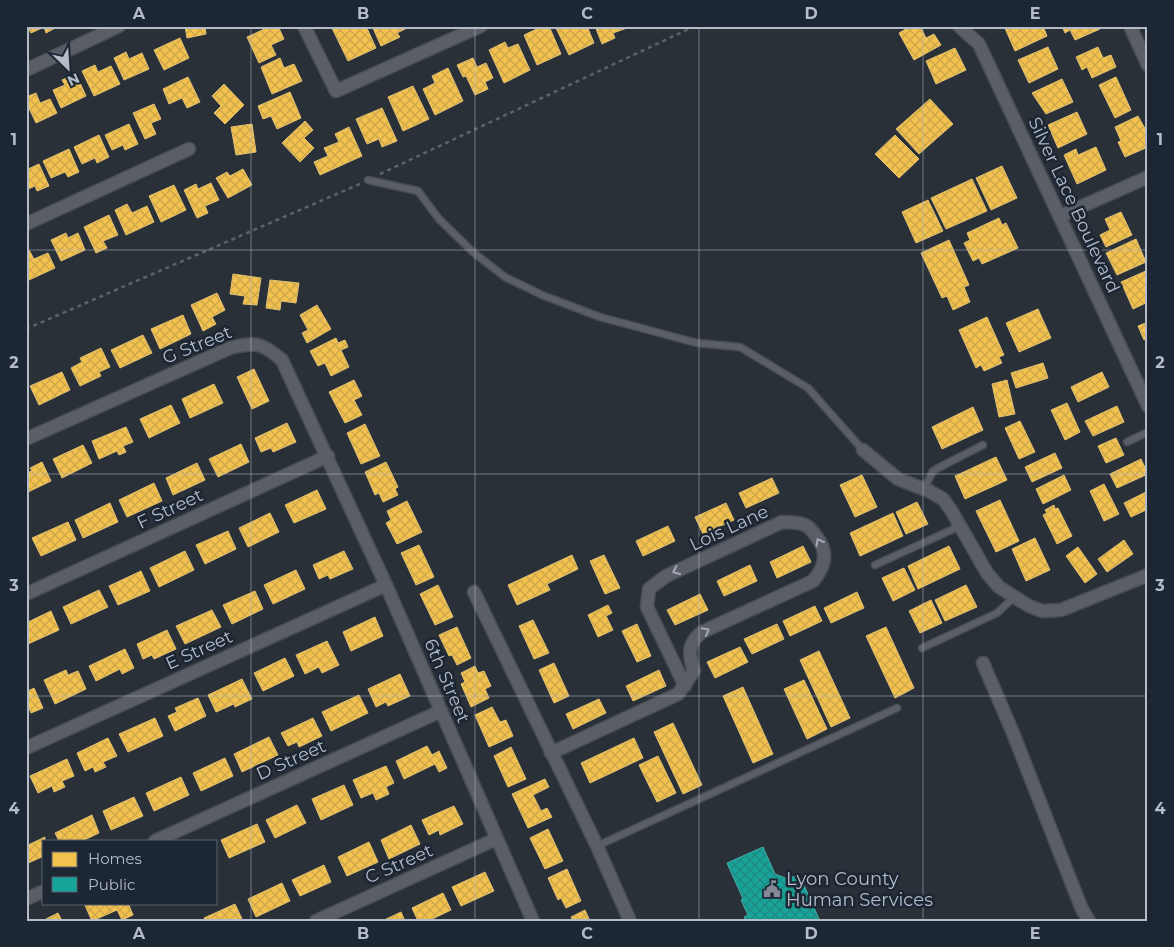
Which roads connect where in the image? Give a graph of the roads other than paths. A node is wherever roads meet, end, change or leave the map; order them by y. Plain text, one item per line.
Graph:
1 (119, 26) edge
2 (304, 26) edge
3 (481, 26) edge
4 (958, 26) edge
5 (1130, 26) edge
6 (1148, 65) edge
7 (26, 70) edge
8 (189, 149) dead end
9 (1148, 177) edge
10 (368, 180) dead end
11 (1060, 216) junction
12 (26, 224) edge
13 (1148, 406) edge
14 (1148, 432) edge
15 (26, 439) edge
16 (1127, 442) dead end
17 (983, 445) dead end
18 (863, 450) joint
19 (328, 456) junction
20 (924, 489) junction
21 (960, 526) junction
22 (875, 565) dead end
23 (1148, 575) edge
24 (386, 584) junction
25 (474, 592) dead end
26 (26, 594) edge
27 (1013, 598) junction
28 (922, 648) dead end
29 (983, 663) dead end
30 (685, 686) junction
31 (897, 708) dead end
32 (441, 711) junction
33 (26, 748) edge
34 (551, 752) junction
35 (496, 839) junction
36 (157, 840) edge
37 (597, 846) junction
38 (42, 892) edge
39 (26, 899) edge
40 (316, 921) edge
41 (533, 921) edge
42 (630, 921) edge
43 (1089, 921) edge

1 - 7 street
2 - 3 street
4 - 11 street, Silver Lace Boulevard
5 - 6 street
8 - 12 street
9 - 11 street
10 - 18 lane
11 - 13 street, Silver Lace Boulevard
14 - 16 lane
15 - 19 street, G Street
17 - 20 lane
18 - 20 street
19 - 24 street, 6th Street
19 - 26 street, F Street
20 - 21 street
21 - 22 lane
21 - 27 street
23 - 27 street
24 - 32 street, 6th Street
24 - 33 street, E Street
25 - 34 street
27 - 28 lane
29 - 43 street
30 -> 30 street, Lois Lane
30 - 34 street
31 - 37 lane
32 - 35 street, 6th Street
32 - 36 street, D Street
34 - 37 street
35 - 40 street, C Street
35 - 41 street, 6th Street
37 - 42 street
38 - 39 street

